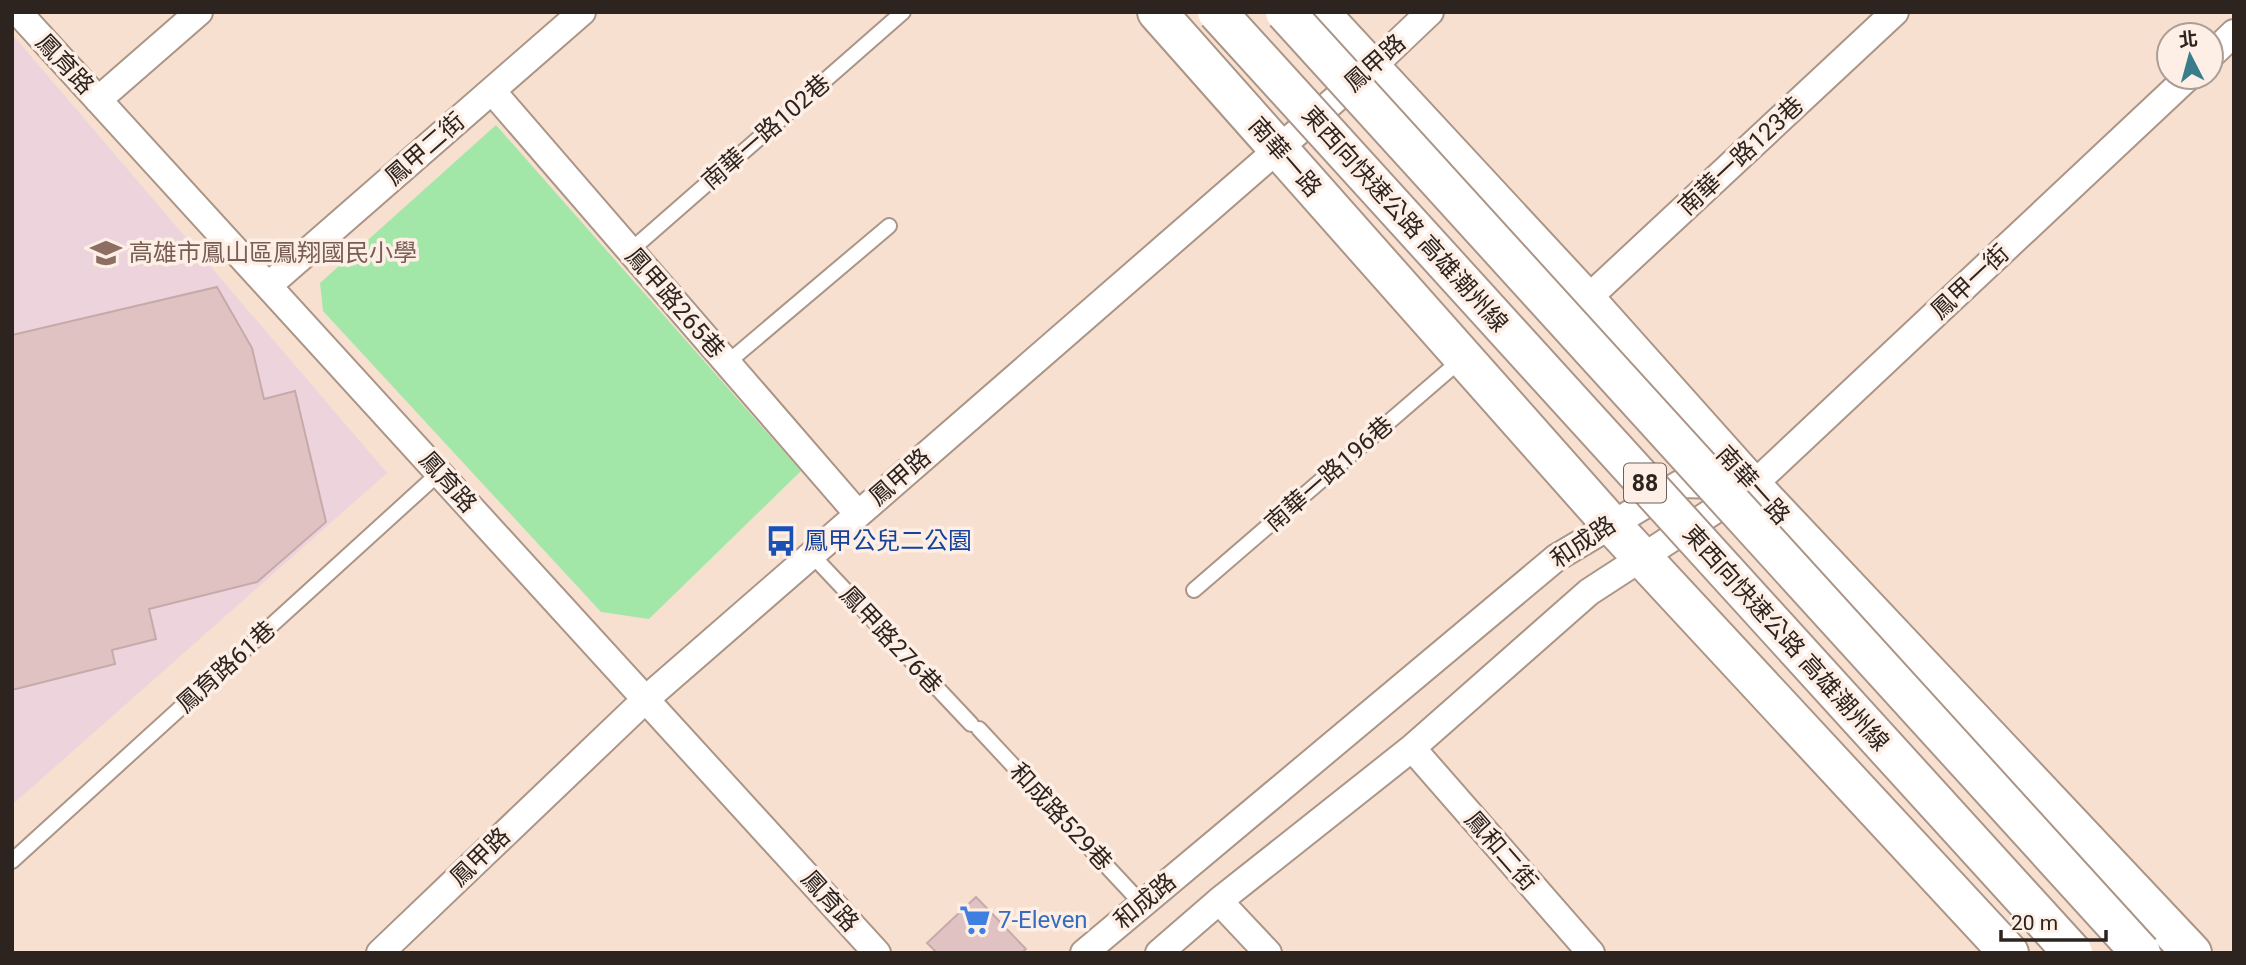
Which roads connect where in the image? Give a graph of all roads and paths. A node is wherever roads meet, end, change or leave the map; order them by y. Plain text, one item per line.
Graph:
1 (18, 12) edge
2 (199, 12) edge
3 (582, 12) edge
4 (903, 12) edge
5 (1157, 12) edge
6 (1217, 12) edge
7 (1285, 12) edge
8 (1319, 12) edge
9 (1430, 12) edge
10 (1895, 12) edge
11 (1369, 70) junction
12 (492, 91) junction
13 (2173, 91) edge
14 (98, 100) junction
15 (1278, 149) junction
16 (889, 226) dead end
17 (630, 251) junction
18 (268, 286) junction
19 (1587, 300) junction
20 (1464, 358) junction
21 (727, 363) junction
22 (439, 472) junction
23 (1752, 486) junction
24 (858, 514) junction
25 (1610, 523) junction
26 (812, 555) junction
27 (1642, 557) junction
28 (1194, 590) dead end
29 (646, 699) junction
30 (975, 727) joint
31 (1412, 748) junction
32 (12, 861) edge
33 (1219, 901) junction
34 (1142, 904) junction
35 (380, 953) edge
36 (877, 953) edge
37 (1083, 953) edge
38 (1159, 953) edge
39 (1268, 953) edge
40 (1591, 953) edge
41 (2009, 953) edge
42 (2073, 953) edge
43 (2141, 953) edge
44 (2192, 953) edge

1 - 14 street, 鳳育路
2 - 14 street
3 - 12 street, 鳳甲二街
4 - 17 lane, 南華一路102巷
5 - 15 main road, 南華一路
6 - 42 main road, 東西向快速公路 高雄潮州線 / 88, bridge
7 - 43 main road, 東西向快速公路 高雄潮州線 / 88, bridge
8 - 11 main road, 南華一路
9 - 11 street, 鳳甲路
10 - 19 street, 南華一路123巷
11 - 15 street, 鳳甲路
11 - 19 main road, 南華一路
12 - 17 street, 鳳甲路265巷
12 - 18 street, 鳳甲二街
13 - 23 street, 鳳甲一街
14 - 18 street, 鳳育路
15 - 20 main road, 南華一路
15 - 24 street, 鳳甲路
16 - 21 lane
17 - 21 street, 鳳甲路265巷
18 - 22 street, 鳳育路
19 - 23 main road, 南華一路
20 - 25 main road, 南華一路
20 - 28 lane, 南華一路196巷
21 - 24 street, 鳳甲路265巷
22 - 29 street, 鳳育路
22 - 32 lane, 鳳育路61巷
23 - 25 street, 和成路
23 - 27 street, 和成路
23 - 44 main road, 南華一路
24 - 26 street, 鳳甲路
25 - 27 main road, 南華一路
25 - 34 street, 和成路
26 - 29 street, 鳳甲路
26 - 30 lane, 鳳甲路276巷
27 - 31 street, 和成路
27 - 41 main road, 南華一路
29 - 35 street, 鳳甲路
29 - 36 street, 鳳育路
30 - 34 lane, 和成路529巷
31 - 33 street, 和成路
31 - 40 street, 鳳和二街
33 - 38 street, 和成路
33 - 39 street
34 - 37 street, 和成路

